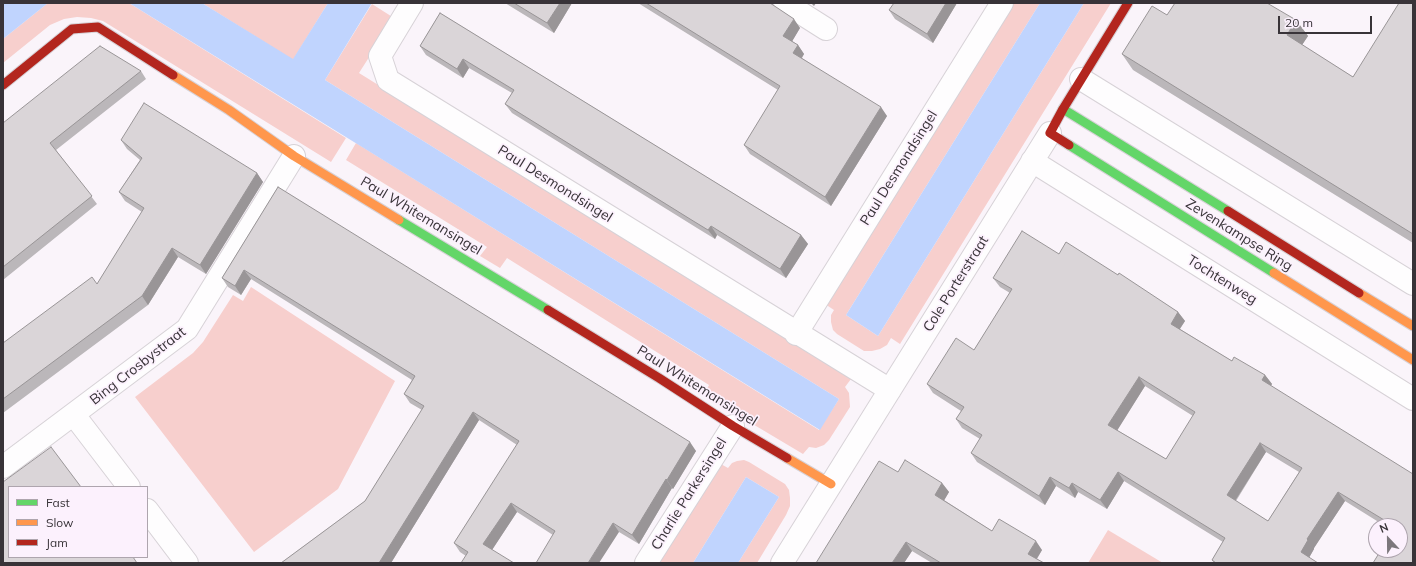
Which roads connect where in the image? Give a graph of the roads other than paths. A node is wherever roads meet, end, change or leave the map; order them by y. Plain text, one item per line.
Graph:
1 (412, 3) edge
2 (785, 3) edge
3 (1002, 3) edge
4 (1128, 3) edge
5 (826, 29) dead end
6 (1081, 79) junction
7 (3, 85) edge
8 (1063, 109) junction
9 (1050, 133) junction
10 (294, 156) junction
11 (1032, 162) junction
12 (1413, 284) edge
13 (1413, 326) edge
14 (796, 334) junction
15 (1413, 360) edge
16 (890, 390) junction
17 (1413, 399) edge
18 (74, 415) junction
19 (733, 426) junction
20 (3, 467) edge
21 (831, 484) junction
22 (128, 486) edge
23 (148, 511) edge
24 (187, 563) edge
25 (646, 563) edge
26 (782, 563) edge

1 - 14 street, Paul Desmondsingel
2 - 5 street
3 - 14 street, Paul Desmondsingel
4 - 6 street, Cole Porterstraat
6 - 8 street, Cole Porterstraat
6 - 12 street
7 - 10 street, Paul Whitemansingel
8 - 9 street, Cole Porterstraat
8 - 13 street, Zevenkampse Ring
9 - 11 street, Cole Porterstraat
9 - 15 street, Zevenkampse Ring
10 - 18 street, Bing Crosbystraat
10 - 19 street, Paul Whitemansingel
11 - 16 street, Cole Porterstraat
11 - 17 street, Tochtenweg
14 - 16 street, Paul Desmondsingel
16 - 21 street, Cole Porterstraat
18 - 20 street, Bing Crosbystraat
18 - 22 street
19 - 21 street, Paul Whitemansingel
19 - 25 street, Charlie Parkersingel
21 - 26 street, Cole Porterstraat
23 - 24 street

